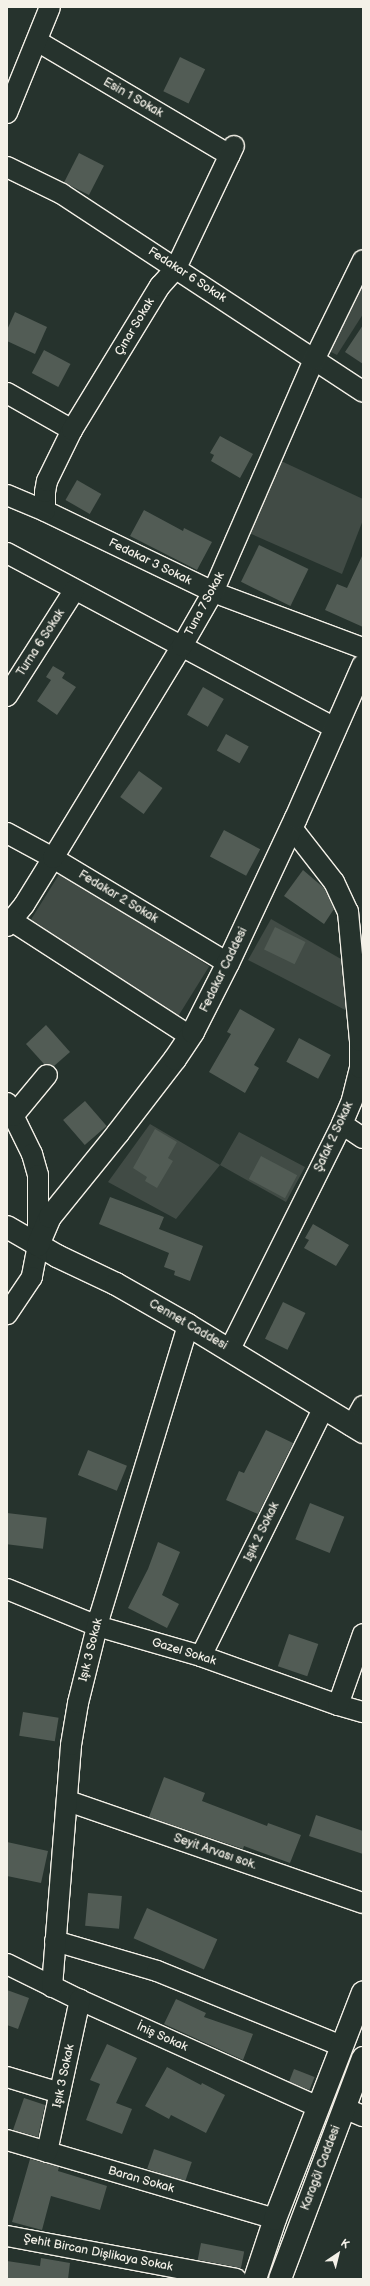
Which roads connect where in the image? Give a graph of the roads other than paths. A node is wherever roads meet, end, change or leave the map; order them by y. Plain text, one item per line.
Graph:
1 (50, 7) edge
2 (37, 41) junction
3 (7, 113) edge
4 (232, 150) joint
5 (7, 167) edge
6 (363, 260) edge
7 (176, 268) junction
8 (314, 360) junction
9 (363, 392) edge
10 (7, 394) edge
11 (72, 430) junction
12 (7, 495) edge
13 (45, 511) junction
14 (7, 554) edge
15 (74, 591) junction
16 (213, 592) junction
17 (182, 646) junction
18 (363, 648) edge
19 (363, 666) edge
20 (7, 696) edge
21 (336, 729) junction
22 (292, 828) junction
23 (7, 833) edge
24 (53, 858) junction
25 (10, 923) edge
26 (228, 963) junction
27 (190, 1036) junction
28 (47, 1075) dead end
29 (10, 1110) edge
30 (342, 1124) junction
31 (363, 1138) edge
32 (7, 1227) edge
33 (38, 1245) junction
34 (7, 1314) edge
35 (188, 1325) junction
36 (230, 1349) junction
37 (363, 1406) edge
38 (324, 1409) junction
39 (357, 1429) edge
40 (7, 1589) edge
41 (97, 1626) junction
42 (363, 1634) edge
43 (201, 1656) junction
44 (338, 1705) junction
45 (363, 1712) edge
46 (68, 1801) junction
47 (363, 1903) edge
48 (55, 1941) junction
49 (7, 1964) edge
50 (52, 1987) junction
51 (363, 1992) edge
52 (80, 2000) junction
53 (342, 2046) junction
54 (363, 2058) edge
55 (7, 2077) edge
56 (60, 2093) junction
57 (318, 2107) junction
58 (353, 2112) edge
59 (7, 2140) edge
60 (47, 2152) junction
61 (275, 2219) junction
62 (7, 2236) edge
63 (236, 2279) edge
64 (255, 2279) edge
65 (280, 2279) edge

1 - 2 street
2 - 3 street
2 - 4 street, Esin 1 Sokak
4 - 7 street, Çınar Sokak
5 - 7 street, Fedakar 6 Sokak
6 - 8 street, Tuna 7 Sokak
7 - 8 street, Fedakar 6 Sokak
7 - 11 street, Çınar Sokak
8 - 9 street, Fedakar 6 Sokak
8 - 16 street, Tuna 7 Sokak
10 - 11 street
11 - 13 street, Çınar Sokak
12 - 13 street, Fedakar 3 Sokak
13 - 16 street, Fedakar 3 Sokak
14 - 15 street
15 - 17 street
15 - 20 street, Turna 6 Sokak
16 - 17 street, Tuna 7 Sokak
16 - 18 street, Fedakar 3 Sokak
17 - 21 street
17 - 24 street, Tuna 7 Sokak
19 - 21 street, Fedakar Caddesi
21 - 22 street, Fedakar Caddesi
22 - 26 street, Fedakar Caddesi
22 - 30 street, Şafak 2 Sokak
23 - 24 street, Fedakar 2 Sokak
24 - 25 street, Tuna 7 Sokak
24 - 26 street, Fedakar 2 Sokak
25 - 27 street
26 - 27 street, Fedakar Caddesi
27 - 33 street, Fedakar Caddesi
28 - 29 street
29 - 33 street
30 - 31 street
30 - 36 street, Şafak 2 Sokak
32 - 33 street, Cennet Caddesi
33 - 34 street
33 - 35 street, Cennet Caddesi
35 - 36 street, Cennet Caddesi
35 - 41 street, Işık 3 Sokak
36 - 38 street, Cennet Caddesi
37 - 39 street
38 - 39 street, Cennet Caddesi
38 - 43 street, Işık 2 Sokak
40 - 41 street, Gazel Sokak
41 - 43 street, Gazel Sokak
41 - 46 street, Işık 3 Sokak
42 - 44 street
43 - 44 street, Gazel Sokak
44 - 45 street, Gazel Sokak
46 - 47 street, Seyit Arvası sok.
46 - 48 street, Işık 3 Sokak
48 - 50 street, Işık 3 Sokak
48 - 53 street
49 - 50 street, İniş Sokak
50 - 52 street, İniş Sokak
51 - 53 street
52 - 56 street, Işık 3 Sokak
52 - 57 street, İniş Sokak
53 - 57 street
54 - 58 street, Karagöl Caddesi
55 - 56 street
56 - 60 street, Işık 3 Sokak
57 - 61 street
58 - 65 street, Karagöl Caddesi
59 - 60 street, Baran Sokak
60 - 61 street, Baran Sokak
61 - 64 street
62 - 63 street, Şehit Bircan Dişlikaya Sokak

